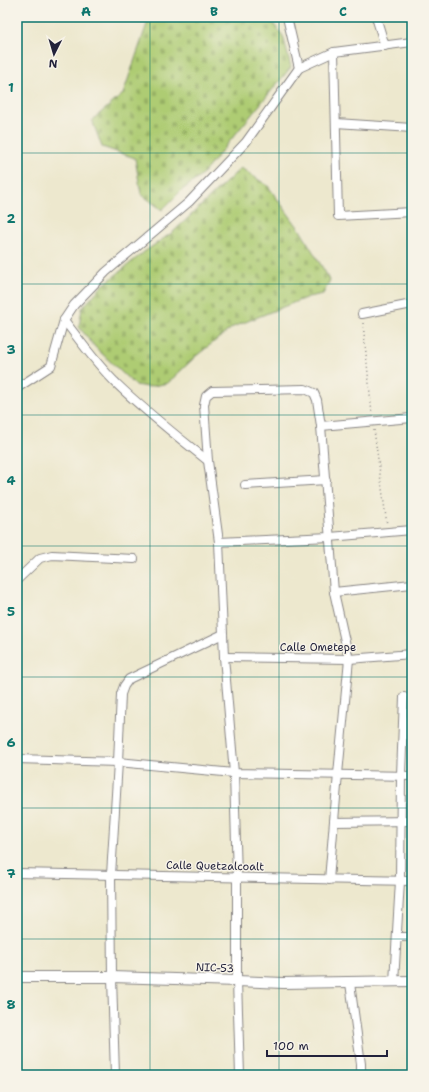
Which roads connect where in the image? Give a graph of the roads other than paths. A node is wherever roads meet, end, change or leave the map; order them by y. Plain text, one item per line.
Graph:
1 (287, 17) edge
2 (376, 17) edge
3 (412, 42) edge
4 (385, 46) junction
5 (334, 52) junction
6 (299, 68) junction
7 (336, 123) junction
8 (412, 128) edge
9 (412, 212) edge
10 (412, 304) edge
11 (362, 314) dead end
12 (64, 320) junction
13 (17, 388) edge
14 (412, 418) edge
15 (321, 426) junction
16 (208, 461) junction
17 (326, 480) junction
18 (245, 485) dead end
19 (412, 530) edge
20 (330, 537) junction
21 (219, 542) junction
22 (134, 559) dead end
23 (17, 580) edge
24 (412, 584) edge
25 (334, 592) junction
26 (223, 634) junction
27 (412, 654) edge
28 (224, 657) junction
29 (349, 659) junction
30 (404, 697) dead end
31 (17, 758) edge
32 (118, 762) junction
33 (234, 773) junction
34 (338, 774) junction
35 (401, 775) junction
36 (412, 776) edge
37 (400, 821) junction
38 (412, 821) edge
39 (334, 822) junction
40 (17, 873) edge
41 (111, 875) junction
42 (237, 878) junction
43 (329, 880) junction
44 (400, 881) junction
45 (412, 881) edge
46 (397, 937) junction
47 (412, 937) edge
48 (17, 977) edge
49 (112, 977) junction
50 (237, 980) junction
51 (412, 981) edge
52 (394, 982) junction
53 (350, 983) junction
54 (115, 1075) edge
55 (240, 1075) edge
56 (361, 1075) edge

1 - 6 street
2 - 4 street
3 - 4 street
4 - 5 street
5 - 6 street
5 - 7 street
6 - 12 street
7 - 8 street
7 - 9 street
10 - 11 street
12 - 13 street
12 - 16 street
14 - 15 street
15 - 16 street
15 - 17 street
16 - 21 street
17 - 18 street
17 - 20 street
19 - 20 street
20 - 21 street
20 - 25 street
21 - 26 street
22 - 23 street
24 - 25 street
25 - 29 street
26 - 28 street
26 - 32 street
27 - 29 street, Calle Ometepe
28 - 29 street, Calle Ometepe
28 - 33 street
29 - 34 street
30 - 35 street
31 - 32 street
32 - 33 street
32 - 41 street
33 - 34 street
33 - 42 street
34 - 35 street
34 - 39 street
35 - 36 street
35 - 37 street
37 - 38 street
37 - 39 street
37 - 44 street
39 - 43 street
40 - 41 street, Calle Quetzalcoalt
41 - 42 street, Calle Quetzalcoalt
41 - 49 street
42 - 43 street, Calle Quetzalcoalt
42 - 50 street
43 - 44 street, Calle Quetzalcoalt
44 - 45 street, Calle Quetzalcoalt
44 - 46 street
46 - 47 street
46 - 52 street
48 - 49 main road, NIC-53 / NIC-53
49 - 50 main road, NIC-53 / NIC-53
49 - 54 street
50 - 53 main road, NIC-53 / NIC-53
50 - 55 street
51 - 52 main road, NIC-53 / NIC-53
52 - 53 main road, NIC-53 / NIC-53
53 - 56 street

